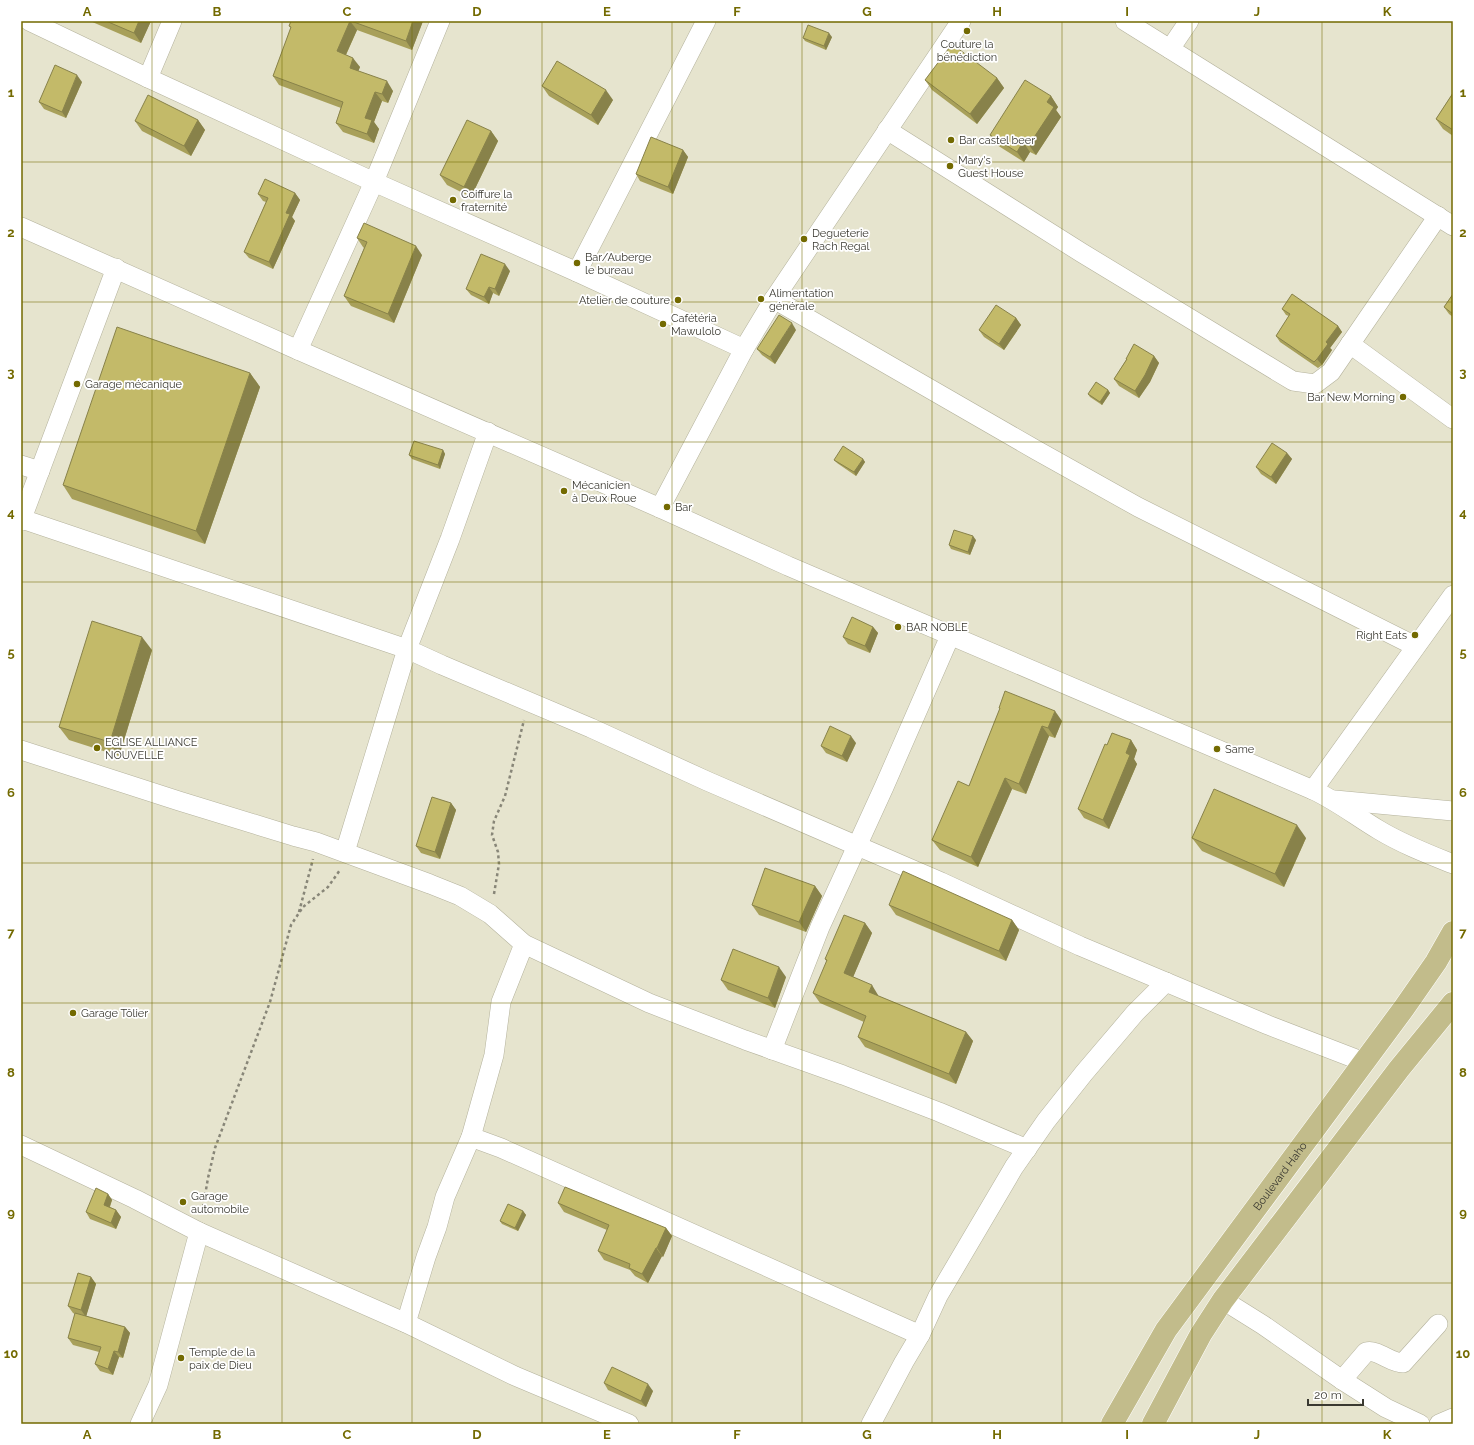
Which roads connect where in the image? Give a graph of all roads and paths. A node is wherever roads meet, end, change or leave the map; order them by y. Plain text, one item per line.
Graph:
1 (29, 21) edge
2 (172, 21) edge
3 (440, 21) edge
4 (706, 21) edge
5 (961, 21) edge
6 (1125, 21) edge
7 (1189, 21) edge
8 (1170, 49) junction
9 (148, 78) junction
10 (887, 130) junction
11 (374, 182) junction
12 (1445, 221) edge
13 (21, 227) edge
14 (116, 268) junction
15 (577, 272) junction
16 (774, 299) junction
17 (1350, 344) junction
18 (298, 350) junction
19 (744, 350) junction
20 (1453, 419) edge
21 (488, 432) junction
22 (21, 465) edge
23 (40, 471) junction
24 (660, 508) junction
25 (21, 520) edge
26 (1453, 595) edge
27 (950, 636) junction
28 (1415, 646) junction
29 (408, 649) junction
30 (530, 702) junction
31 (21, 750) edge
32 (1313, 790) junction
33 (1333, 800) junction
34 (1453, 811) edge
35 (316, 842) junction
36 (857, 845) junction
37 (345, 852) junction
38 (1453, 864) edge
39 (490, 914) junction
40 (298, 915) junction
41 (1453, 932) edge
42 (524, 944) junction
43 (1166, 982) junction
44 (1453, 1003) edge
45 (772, 1050) junction
46 (1364, 1062) junction
47 (471, 1137) junction
48 (21, 1145) edge
49 (1027, 1149) junction
50 (199, 1232) junction
51 (1223, 1300) junction
52 (406, 1323) junction
53 (1438, 1324) dead end
54 (920, 1335) junction
55 (1342, 1380) junction
56 (1453, 1418) edge
57 (140, 1424) edge
58 (629, 1424) edge
59 (871, 1424) edge
60 (1112, 1424) edge
61 (1153, 1424) edge
62 (1420, 1424) edge
63 (1439, 1424) edge

1 - 9 street
2 - 9 street
3 - 11 street
4 - 15 street
5 - 10 street
6 - 8 street
7 - 8 street
8 - 12 street
9 - 11 street
10 - 16 street
10 - 17 street
11 - 15 street
11 - 18 street
12 - 17 street
13 - 14 street
14 - 18 street
14 - 23 street
15 - 19 street
16 - 19 street
16 - 28 street
17 - 20 street
18 - 21 street
19 - 24 street
21 - 24 street
21 - 29 street
22 - 23 street
23 - 25 street
24 - 27 street
25 - 29 street
26 - 28 street
27 - 32 street
27 - 36 street
28 - 32 street
29 - 30 street
29 - 37 street
30 - 36 street
30 - 39 path
31 - 35 street
32 - 33 street
33 - 34 street
33 - 38 street
35 - 37 street
35 - 40 path
36 - 43 street
36 - 45 street
37 - 39 street
37 - 40 path
39 - 42 street
40 - 50 path
41 - 46 main road, Boulevard Haho
42 - 45 street
42 - 47 street
43 - 46 street
43 - 49 street
44 - 51 main road
45 - 49 street
46 - 60 main road, Boulevard Haho
47 - 52 street
47 - 54 street
48 - 50 street
49 - 54 street
50 - 52 street
50 - 57 street
51 - 55 street
51 - 61 main road
52 - 58 street
53 - 55 street
54 - 59 street
55 - 62 street
56 - 63 street

